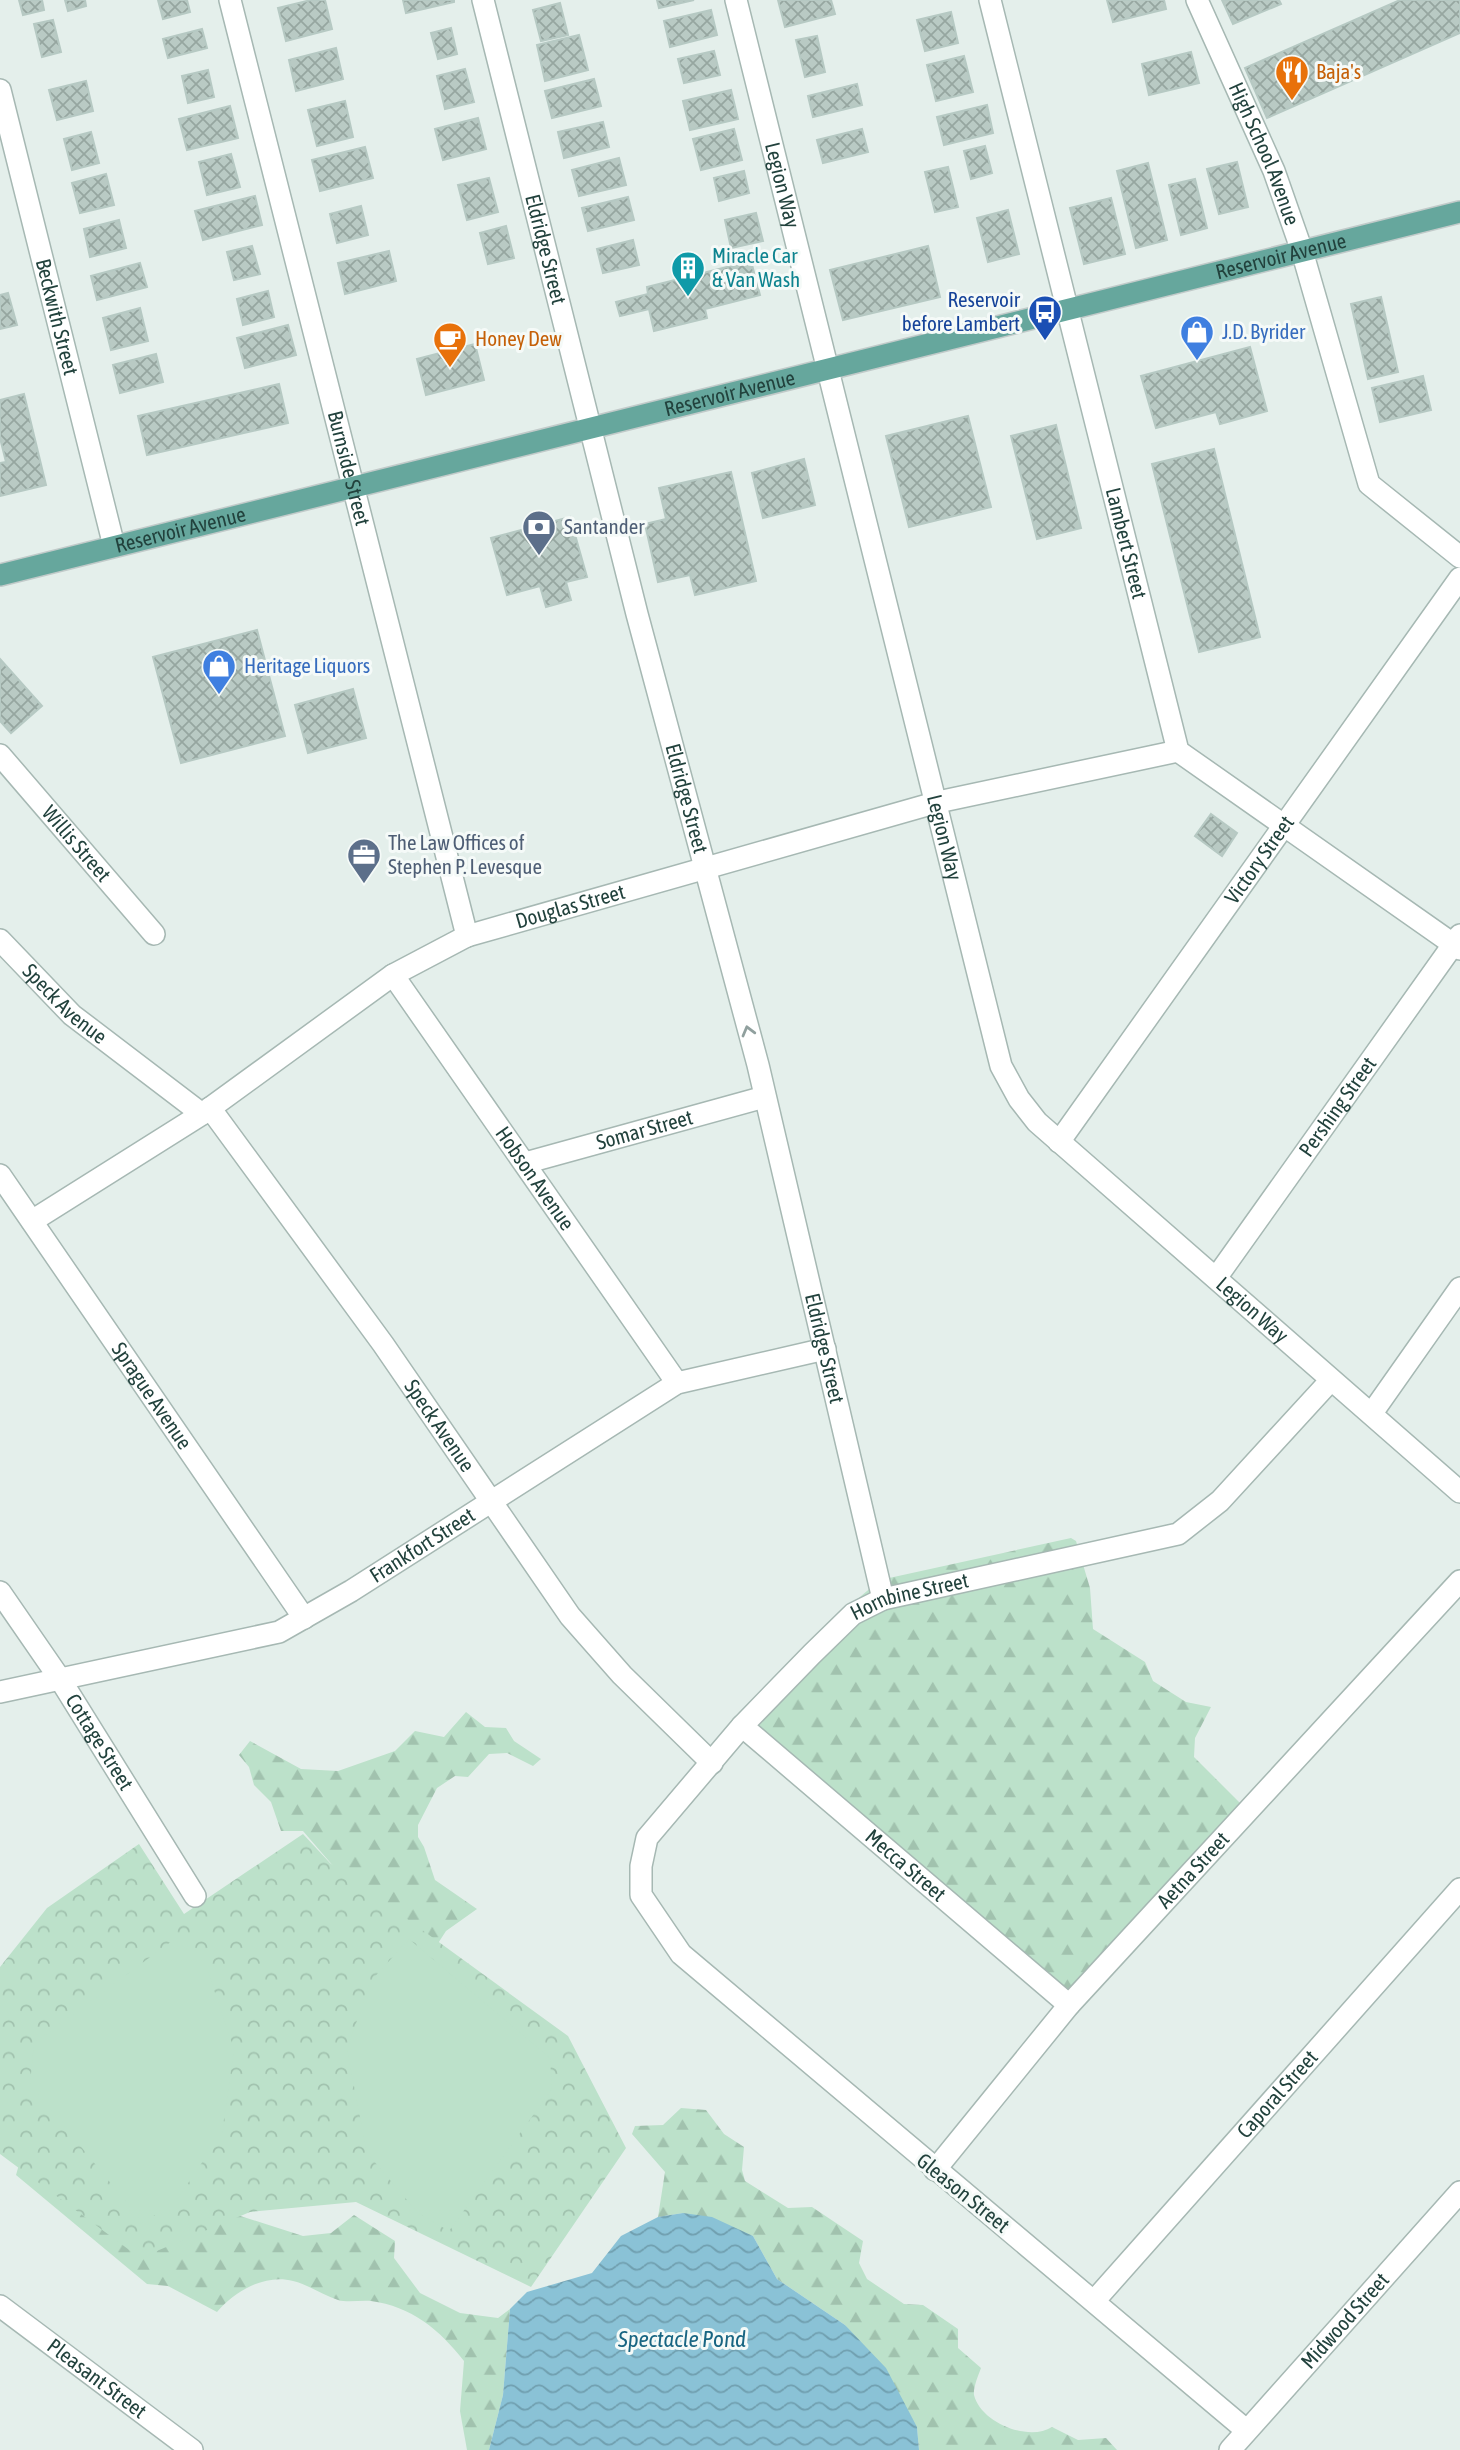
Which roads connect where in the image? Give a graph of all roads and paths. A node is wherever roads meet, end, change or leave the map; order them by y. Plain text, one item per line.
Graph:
1 (230, 0) edge
2 (483, 0) edge
3 (736, 0) edge
4 (990, 0) edge
5 (1197, 0) edge
6 (0, 90) edge
7 (1460, 212) edge
8 (1302, 251) junction
9 (1068, 309) junction
10 (828, 369) junction
11 (590, 428) junction
12 (352, 487) junction
13 (114, 546) junction
14 (1460, 557) edge
15 (0, 575) edge
16 (1460, 578) edge
17 (1178, 751) junction
18 (0, 755) edge
19 (938, 802) junction
20 (1285, 824) junction
21 (703, 869) junction
22 (154, 934) dead end
23 (467, 936) junction
24 (0, 940) edge
25 (1458, 943) edge
26 (393, 975) junction
27 (764, 1097) junction
28 (206, 1111) junction
29 (1059, 1142) junction
30 (525, 1163) junction
31 (0, 1175) edge
32 (32, 1221) junction
33 (1216, 1278) junction
34 (1460, 1288) edge
35 (825, 1349) junction
36 (1331, 1380) junction
37 (677, 1383) junction
38 (1372, 1413) junction
39 (1460, 1492) edge
40 (492, 1500) junction
41 (1460, 1581) edge
42 (0, 1592) edge
43 (883, 1599) junction
44 (304, 1618) junction
45 (60, 1679) junction
46 (0, 1692) edge
47 (743, 1726) junction
48 (712, 1763) junction
49 (1460, 1889) edge
50 (195, 1896) dead end
51 (681, 1954) joint
52 (1069, 2005) junction
53 (935, 2170) junction
54 (1460, 2192) edge
55 (1095, 2300) junction
56 (0, 2306) edge
57 (1247, 2430) junction
58 (192, 2450) edge
59 (1230, 2450) edge

1 - 12 street, Burnside Street
2 - 11 street, Eldridge Street
3 - 10 street, Legion Way
4 - 9 street, Lambert Street
5 - 8 street, High School Avenue
6 - 13 street, Beckwith Street
7 - 8 main road, Reservoir Avenue
8 - 9 main road, Reservoir Avenue
8 - 14 street, High School Avenue
9 - 10 main road, Reservoir Avenue
9 - 17 street, Lambert Street
10 - 11 main road, Reservoir Avenue
10 - 19 street, Legion Way
11 - 12 main road, Reservoir Avenue
11 - 21 street, Eldridge Street
12 - 13 main road, Reservoir Avenue
12 - 23 street, Burnside Street
13 - 15 main road, Reservoir Avenue
16 - 20 street, Victory Street
17 - 19 street, Douglas Street
17 - 20 street
18 - 22 street, Willis Street
19 - 21 street, Douglas Street
19 - 29 street, Legion Way
20 - 25 street
20 - 29 street, Victory Street
21 - 23 street, Douglas Street
27 -> 21 street, Eldridge Street
23 - 26 street, Douglas Street
24 - 28 street, Speck Avenue
25 - 33 street, Pershing Street
26 - 28 street, Douglas Street
26 - 30 street, Hobson Avenue
27 - 30 street, Somar Street
27 - 35 street, Eldridge Street
28 - 32 street, Douglas Street
28 - 40 street, Speck Avenue
29 - 33 street, Legion Way
30 - 37 street, Hobson Avenue
31 - 32 street, Sprague Avenue
32 - 44 street, Sprague Avenue
33 - 36 street, Legion Way
34 - 38 street
35 - 37 street, Frankfort Street
35 - 43 street, Eldridge Street
36 - 38 street, Legion Way
36 - 43 street, Hornbine Street
37 - 40 street, Frankfort Street
38 - 39 street, Legion Way
40 - 44 street, Frankfort Street
40 - 48 street, Speck Avenue
41 - 52 street, Aetna Street
42 - 45 street, Cottage Street
43 - 47 street, Hornbine Street
44 - 45 street, Frankfort Street
45 - 46 street, Frankfort Street
45 - 50 street, Cottage Street
47 - 48 street, Hornbine Street
47 - 52 street, Mecca Street
48 - 51 street, Hornbine Street
49 - 55 street, Caporal Street
51 - 53 street, Gleason Street
52 - 53 street, Aetna Street
53 - 55 street, Gleason Street
54 - 57 street, Midwood Street
55 - 57 street, Gleason Street
56 - 58 street, Pleasant Street
57 - 59 street, Midwood Street

